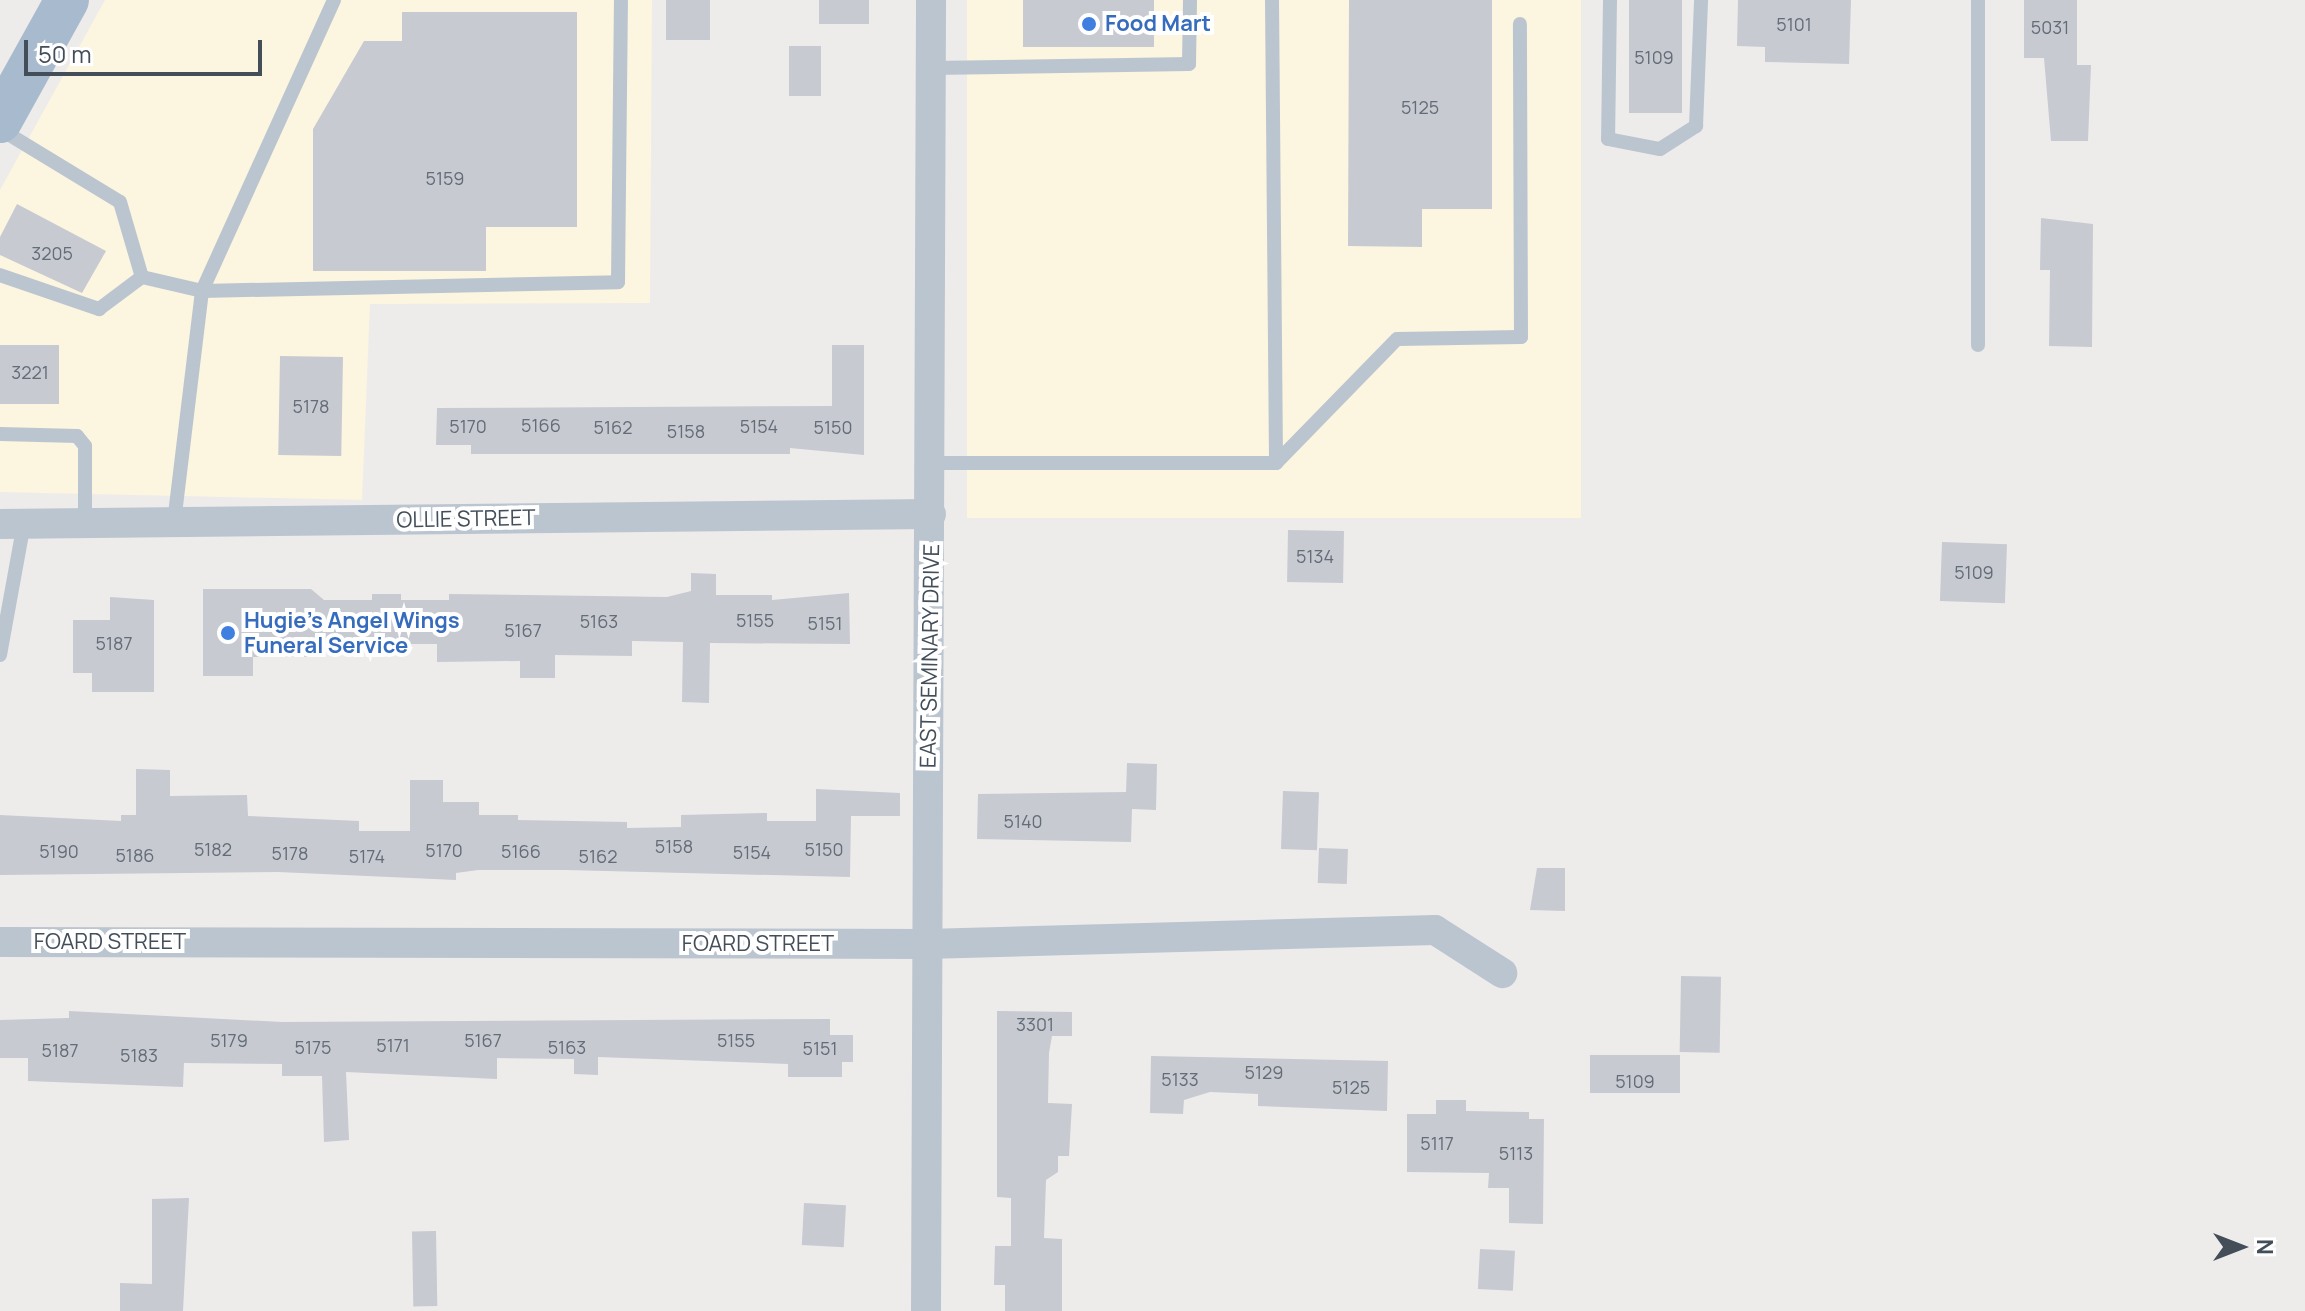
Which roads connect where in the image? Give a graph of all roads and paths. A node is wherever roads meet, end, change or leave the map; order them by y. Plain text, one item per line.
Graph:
1 (67, 0) edge
2 (334, 0) edge
3 (621, 0) edge
4 (931, 0) edge
5 (1190, 0) edge
6 (1272, 0) edge
7 (1610, 0) edge
8 (1701, 0) edge
9 (1978, 0) edge
10 (1520, 24) dead end
11 (931, 68) junction
12 (0, 121) edge
13 (0, 129) edge
14 (0, 275) edge
15 (142, 277) junction
16 (202, 291) junction
17 (1978, 345) dead end
18 (0, 434) edge
19 (931, 463) junction
20 (1276, 463) junction
21 (931, 514) junction
22 (85, 522) junction
23 (174, 522) junction
24 (12, 524) edge
25 (3, 618) edge
26 (0, 655) edge
27 (0, 942) edge
28 (926, 944) junction
29 (1502, 973) dead end
30 (926, 1311) edge

1 - 12 main road
2 - 16 lane
3 - 16 lane
4 - 11 street, EAST SEMINARY DRIVE
5 - 11 lane
6 - 20 lane
7 - 8 lane
9 - 17 lane
10 - 20 lane
11 - 19 street, EAST SEMINARY DRIVE
13 - 15 lane
14 - 15 lane
15 - 16 lane
16 - 23 lane
18 - 22 lane
19 - 20 lane
19 - 21 street, EAST SEMINARY DRIVE
21 - 23 street, OLLIE STREET
21 - 28 street, EAST SEMINARY DRIVE
22 - 23 street, OLLIE STREET
22 - 24 street, OLLIE STREET
24 - 25 lane
25 - 26 lane
27 - 28 street, FOARD STREET
28 - 29 street, FOARD STREET
28 - 30 street, EAST SEMINARY DRIVE

